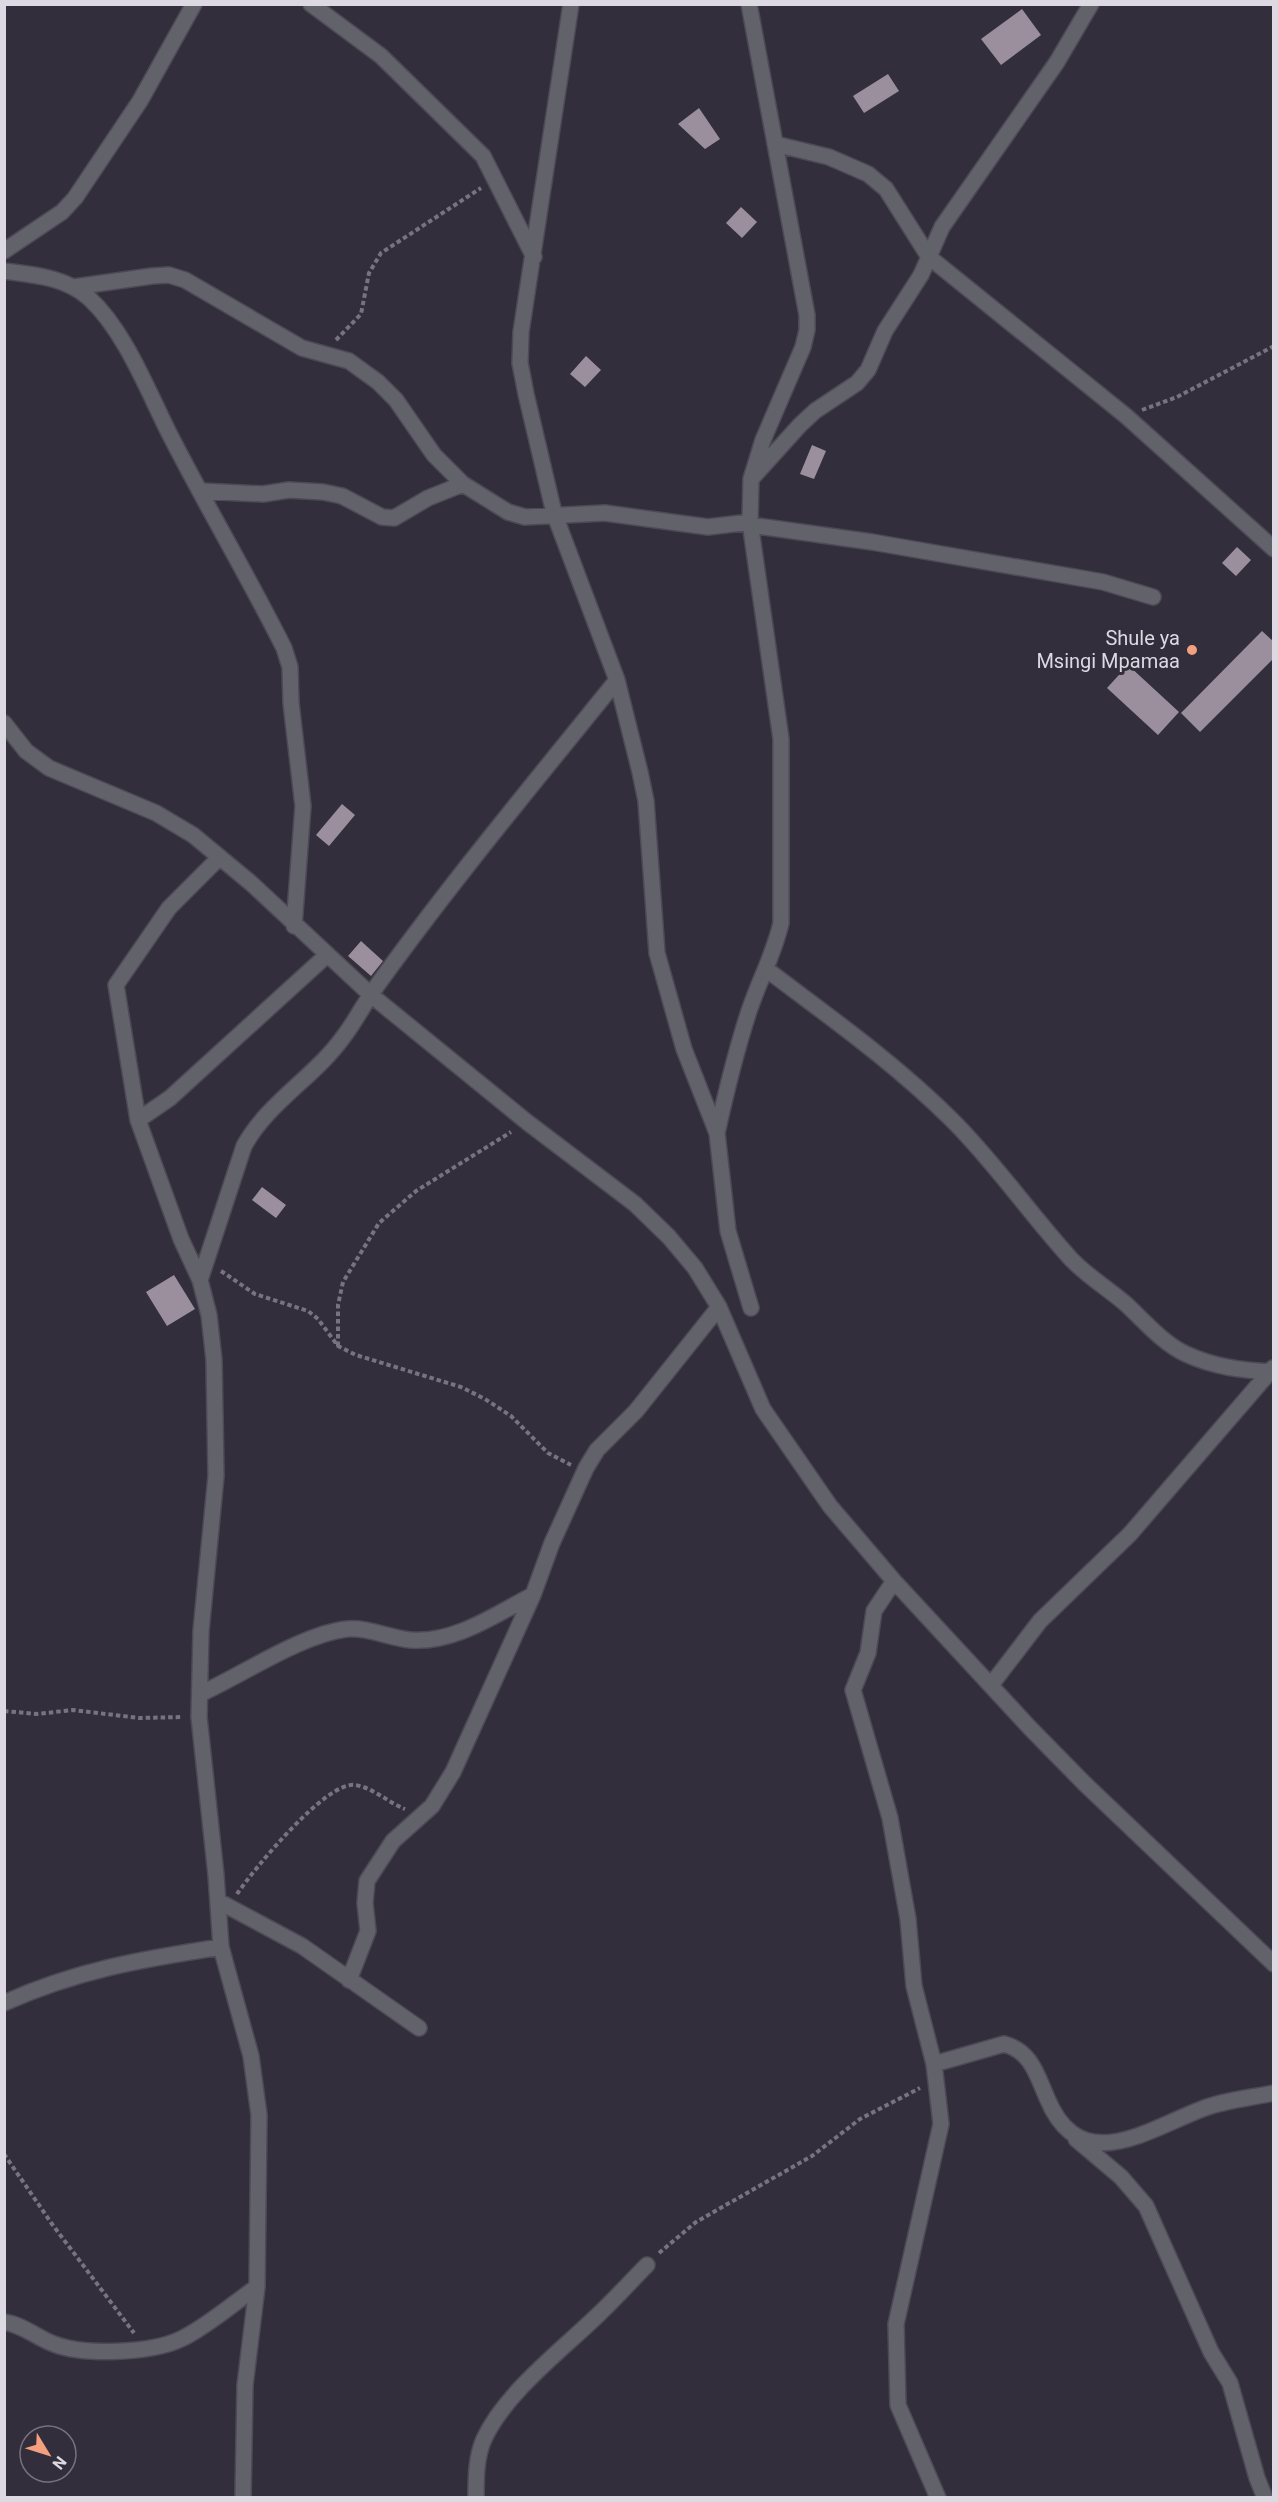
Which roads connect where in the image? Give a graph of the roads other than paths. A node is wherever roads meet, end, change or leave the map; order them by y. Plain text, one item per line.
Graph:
1 (194, 4) edge
2 (311, 4) edge
3 (571, 4) edge
4 (749, 4) edge
5 (1091, 4) edge
6 (775, 144) junction
7 (4, 251) edge
8 (534, 257) junction
9 (929, 257) junction
10 (4, 271) edge
11 (74, 287) junction
12 (752, 479) junction
13 (463, 484) junction
14 (201, 491) junction
15 (554, 513) junction
16 (750, 523) junction
17 (1274, 549) edge
18 (1153, 597) dead end
19 (617, 680) junction
20 (4, 723) edge
21 (220, 857) junction
22 (294, 926) junction
23 (327, 955) junction
24 (766, 969) junction
25 (371, 994) junction
26 (138, 1120) junction
27 (717, 1133) junction
28 (200, 1280) junction
29 (719, 1307) junction
30 (751, 1308) dead end
31 (1272, 1370) edge
32 (894, 1581) junction
33 (533, 1594) junction
34 (991, 1685) junction
35 (200, 1694) junction
36 (224, 1903) junction
37 (221, 1947) junction
38 (1274, 1964) edge
39 (349, 1980) junction
40 (4, 2003) edge
41 (419, 2028) dead end
42 (934, 2064) junction
43 (1274, 2093) edge
44 (1076, 2139) junction
45 (647, 2265) road end
46 (257, 2287) junction
47 (4, 2322) edge
48 (243, 2498) edge
49 (476, 2498) edge
50 (938, 2498) edge
51 (1265, 2498) edge

1 - 7 street
2 - 8 street
3 - 8 street
4 - 6 street
5 - 9 street
6 - 9 street
6 - 12 street
8 - 15 street
9 - 12 street
9 - 17 street
10 - 11 street
11 - 13 street
11 - 14 street
12 - 16 street
13 - 14 street
13 - 15 street
14 - 22 street
15 - 16 street
15 - 19 street
16 - 18 street
16 - 24 street
19 - 25 street
19 - 27 street
20 - 21 street
21 - 22 street
21 - 26 street
22 - 23 street
23 - 25 street
23 - 26 street
24 - 27 street
24 - 31 street
25 - 28 street
25 - 29 street
26 - 28 street
27 - 30 street
28 - 35 street
29 - 32 street
29 - 33 street
31 - 34 street
32 - 34 street
32 - 42 street
33 - 35 street
33 - 39 street
34 - 38 street
35 - 36 street
36 - 37 street
36 - 39 street
37 - 40 street
37 - 46 street
39 - 41 street
42 - 44 street
42 - 50 street
43 - 44 street
44 - 51 street
45 - 49 street
46 - 47 street
46 - 48 street

